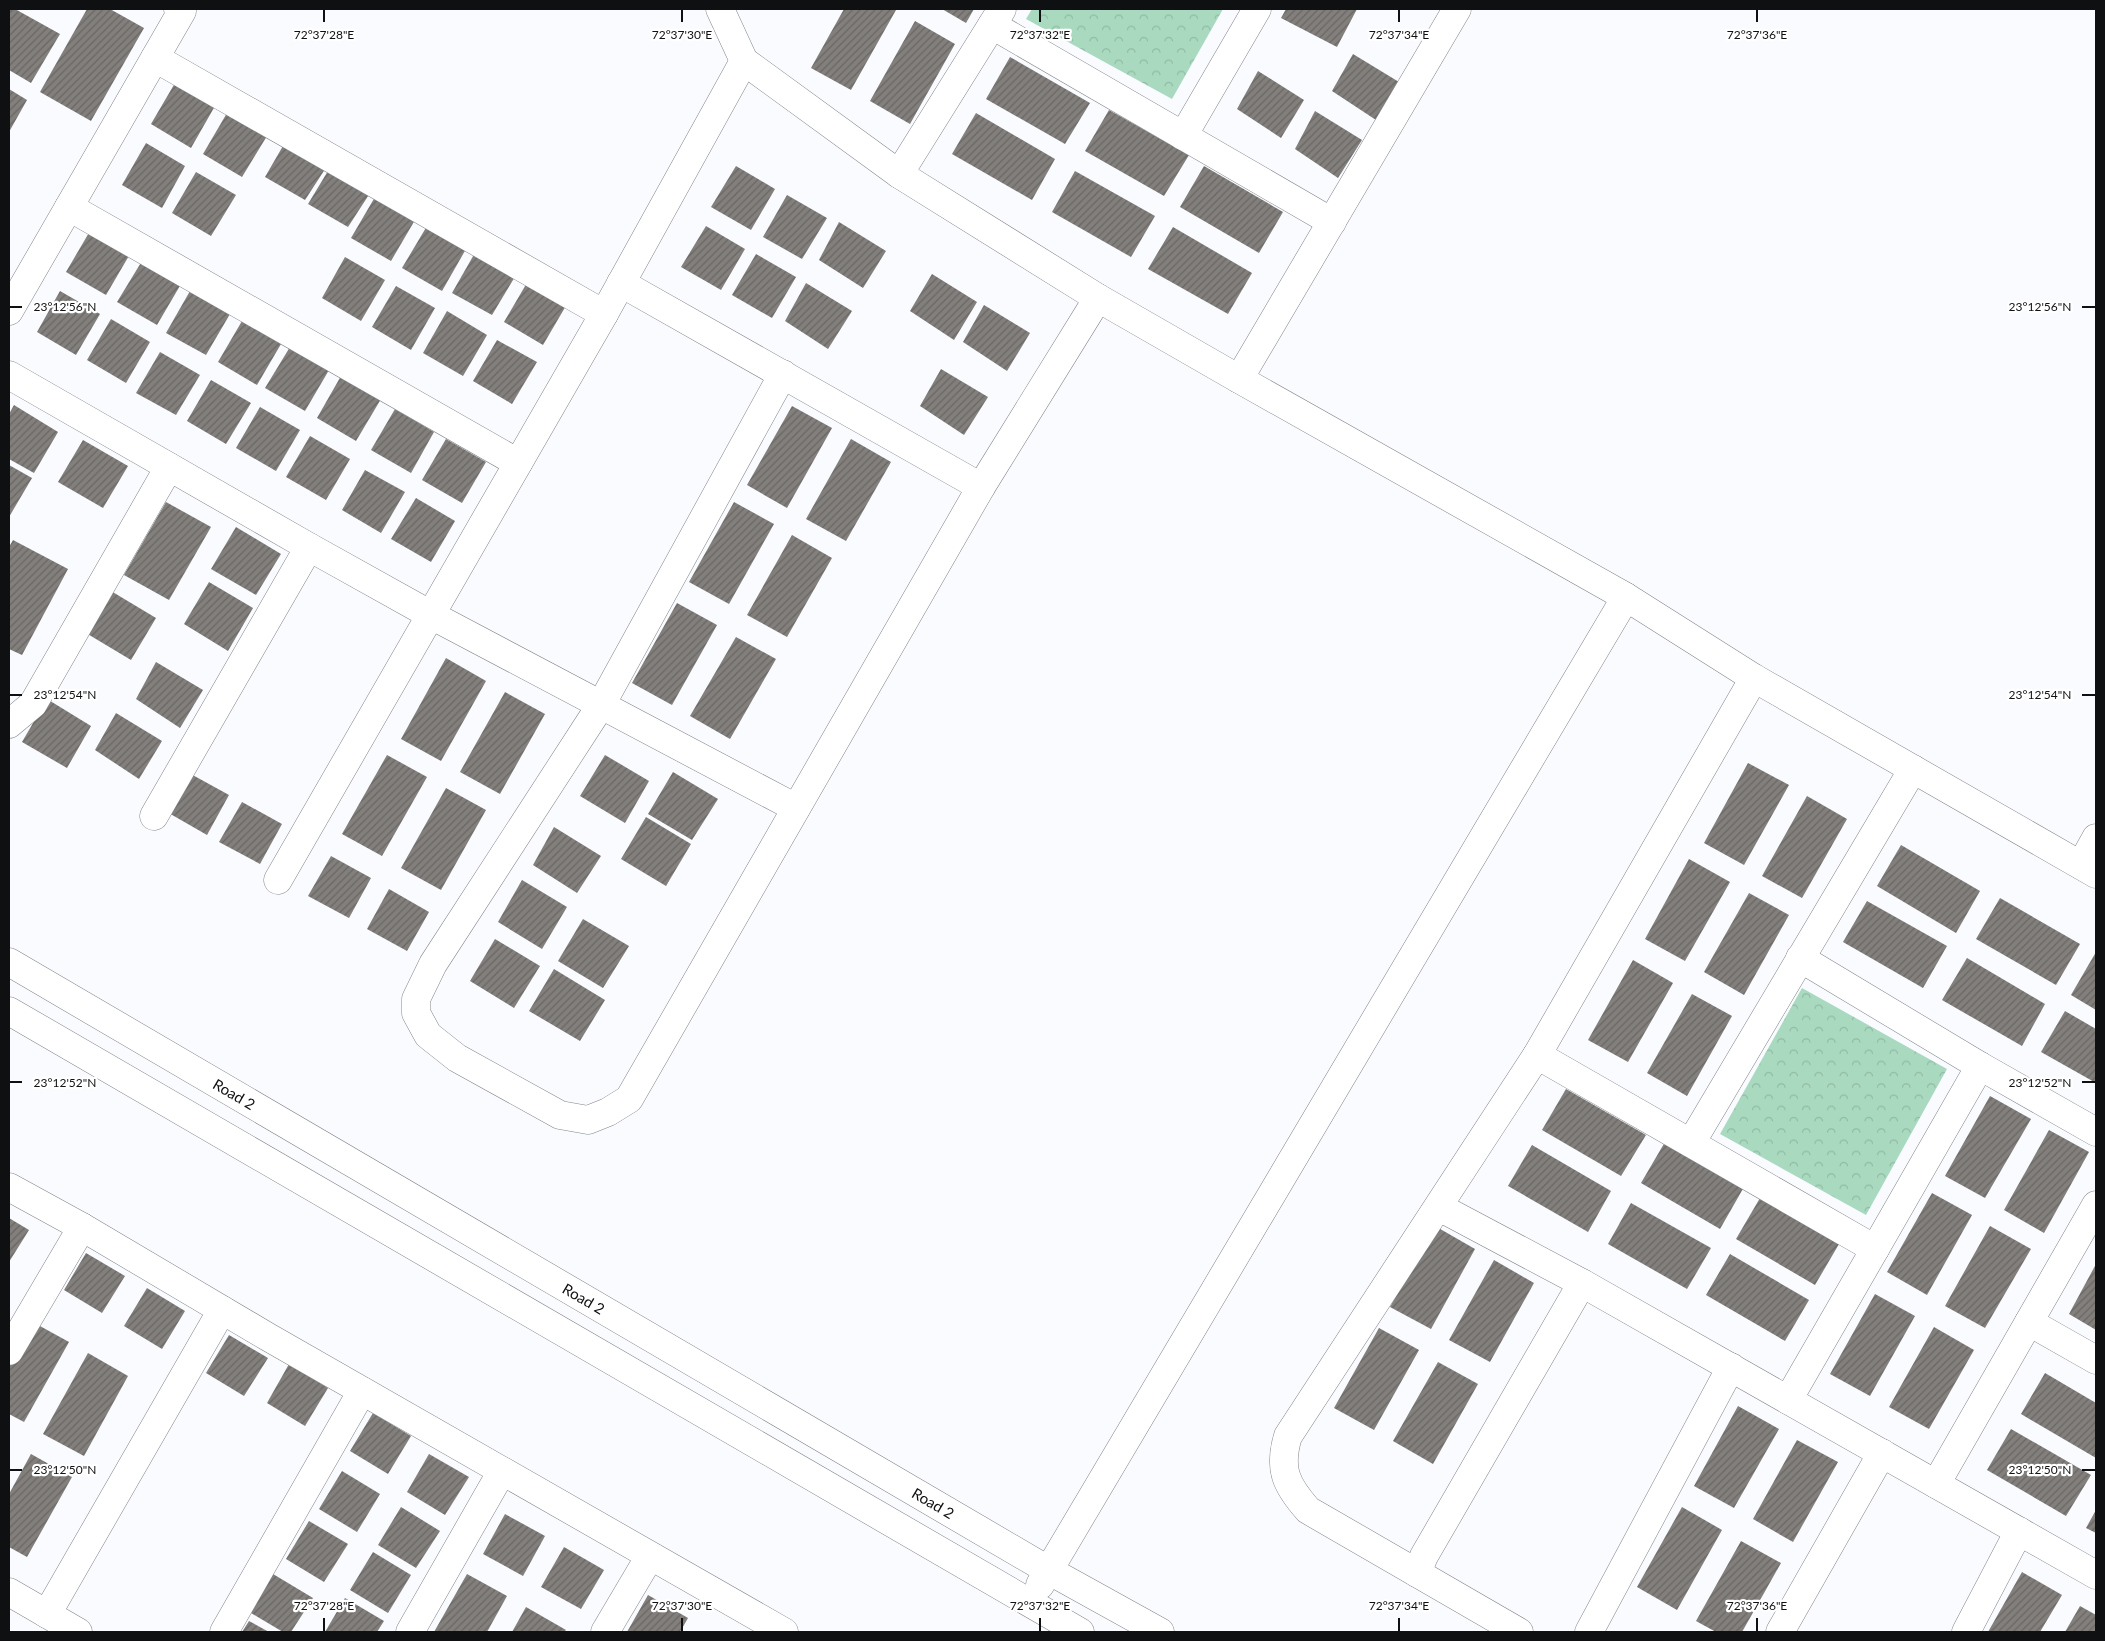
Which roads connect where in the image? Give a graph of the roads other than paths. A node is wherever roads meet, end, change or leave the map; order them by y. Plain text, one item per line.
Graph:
1 (181, 9) edge
2 (720, 9) edge
3 (1256, 9) edge
4 (1457, 9) edge
5 (997, 17) edge
6 (154, 58) junction
7 (744, 61) junction
8 (1182, 136) junction
9 (899, 174) junction
10 (69, 207) junction
11 (1332, 222) junction
12 (622, 283) junction
13 (1098, 298) junction
14 (9, 311) edge
15 (604, 314) junction
16 (783, 374) junction
17 (9, 375) edge
18 (1239, 379) junction
19 (518, 463) junction
20 (169, 467) junction
21 (981, 487) junction
22 (309, 547) junction
23 (1626, 597) junction
24 (430, 615) junction
25 (1754, 678) junction
26 (602, 705) junction
27 (9, 724) edge
28 (1913, 768) junction
29 (796, 808) junction
30 (154, 816) dead end
31 (2096, 838) edge
32 (2089, 869) edge
33 (278, 880) dead end
34 (1800, 958) junction
35 (9, 962) edge
36 (9, 1011) edge
37 (1537, 1055) junction
38 (1980, 1066) junction
39 (2096, 1132) edge
40 (1691, 1143) junction
41 (9, 1187) edge
42 (2096, 1206) edge
43 (1439, 1207) junction
44 (82, 1227) junction
45 (1875, 1249) junction
46 (1582, 1283) junction
47 (222, 1310) junction
48 (2029, 1322) junction
49 (9, 1351) edge
50 (2096, 1360) edge
51 (1731, 1367) junction
52 (362, 1391) junction
53 (1788, 1400) junction
54 (1882, 1453) junction
55 (502, 1471) junction
56 (1936, 1484) junction
57 (2019, 1531) junction
58 (650, 1556) junction
59 (1048, 1570) junction
60 (1417, 1573) junction
61 (2096, 1575) edge
62 (9, 1592) edge
63 (1029, 1603) junction
64 (48, 1614) junction
65 (78, 1632) edge
66 (224, 1632) edge
67 (410, 1632) edge
68 (605, 1632) edge
69 (782, 1632) edge
70 (1080, 1632) edge
71 (1160, 1632) edge
72 (1520, 1632) edge
73 (1589, 1632) edge
74 (1780, 1632) edge
75 (1966, 1632) edge

1 - 6 street
2 - 7 street
3 - 8 street
4 - 11 street
5 - 8 street
5 - 9 street
6 - 10 street
6 - 15 street
7 - 9 street
7 - 12 street
8 - 11 street
9 - 13 street
10 - 14 street
10 - 19 street
11 - 18 street
12 - 15 street
12 - 16 street
13 - 18 street
13 - 21 street
15 - 19 street
16 - 21 street
16 - 26 street
17 - 20 street
18 - 23 street
19 - 24 street
20 - 22 street
20 - 27 street
21 - 29 street
22 - 24 street
22 - 30 street
23 - 25 street
23 - 59 street
24 - 26 street
24 - 33 street
25 - 28 street
25 - 37 street
26 - 29 street
26 - 29 street
28 - 32 street
28 - 34 street
31 - 32 street
34 - 38 street
34 - 40 street
35 - 59 street, Road 2
36 - 63 street
37 - 40 street
37 - 43 street
38 - 39 street
38 - 45 street
40 - 45 street
41 - 44 street
42 - 48 street
43 - 46 street
43 - 60 street
44 - 47 street
44 - 49 street
45 - 53 street
46 - 51 street
46 - 60 street
47 - 52 street
47 - 64 street
48 - 50 street
48 - 56 street
51 - 53 street
51 - 73 street
52 - 55 street
52 - 66 street
53 - 54 street
54 - 56 street
54 - 74 street
55 - 58 street
55 - 67 street
56 - 57 street
57 - 61 street
57 - 75 street
58 - 68 street
58 - 69 street
59 - 63 street
59 - 71 street, Road 2
60 - 72 street
62 - 64 street
63 - 70 street
64 - 65 street

